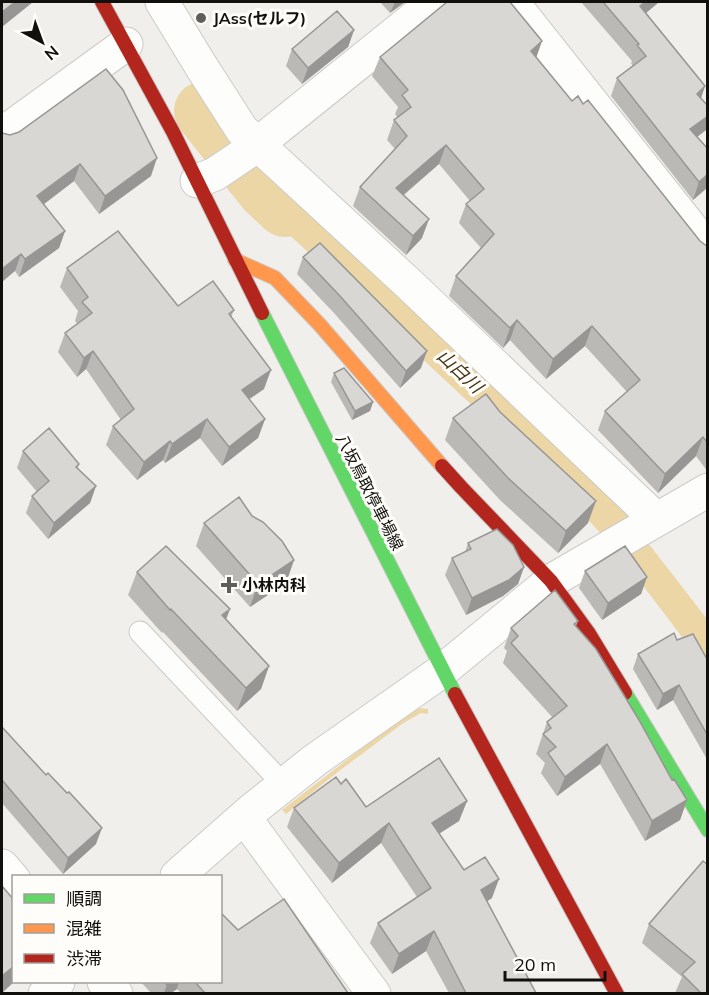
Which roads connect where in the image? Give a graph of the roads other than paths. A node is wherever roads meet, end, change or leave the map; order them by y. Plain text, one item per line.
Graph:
1 (162, 2) edge
2 (434, 2) edge
3 (513, 2) edge
4 (110, 4) edge
5 (126, 44) junction
6 (2, 134) edge
7 (257, 143) junction
8 (197, 181) junction
9 (708, 249) edge
10 (235, 260) junction
11 (708, 490) edge
12 (656, 519) junction
13 (551, 581) junction
14 (140, 632) dead end
15 (442, 671) junction
16 (284, 785) junction
17 (244, 817) junction
18 (708, 830) edge
19 (2, 866) edge
20 (178, 875) edge
21 (12, 878) edge
22 (374, 993) edge
23 (617, 993) edge

1 - 7 street
2 - 7 street
3 - 9 street
4 - 5 main road, 八坂鳥取停車場線
5 - 6 street
5 - 8 main road, 八坂鳥取停車場線
7 - 8 street
7 - 12 street
8 - 10 main road, 八坂鳥取停車場線
10 - 13 main road
10 - 15 main road, 八坂鳥取停車場線
11 - 12 street
12 - 13 street
13 - 15 street
13 - 18 main road
14 - 16 lane
15 - 16 street
15 - 23 main road, 八坂鳥取停車場線
16 - 17 street
17 - 20 street
17 - 22 street
19 - 21 street

